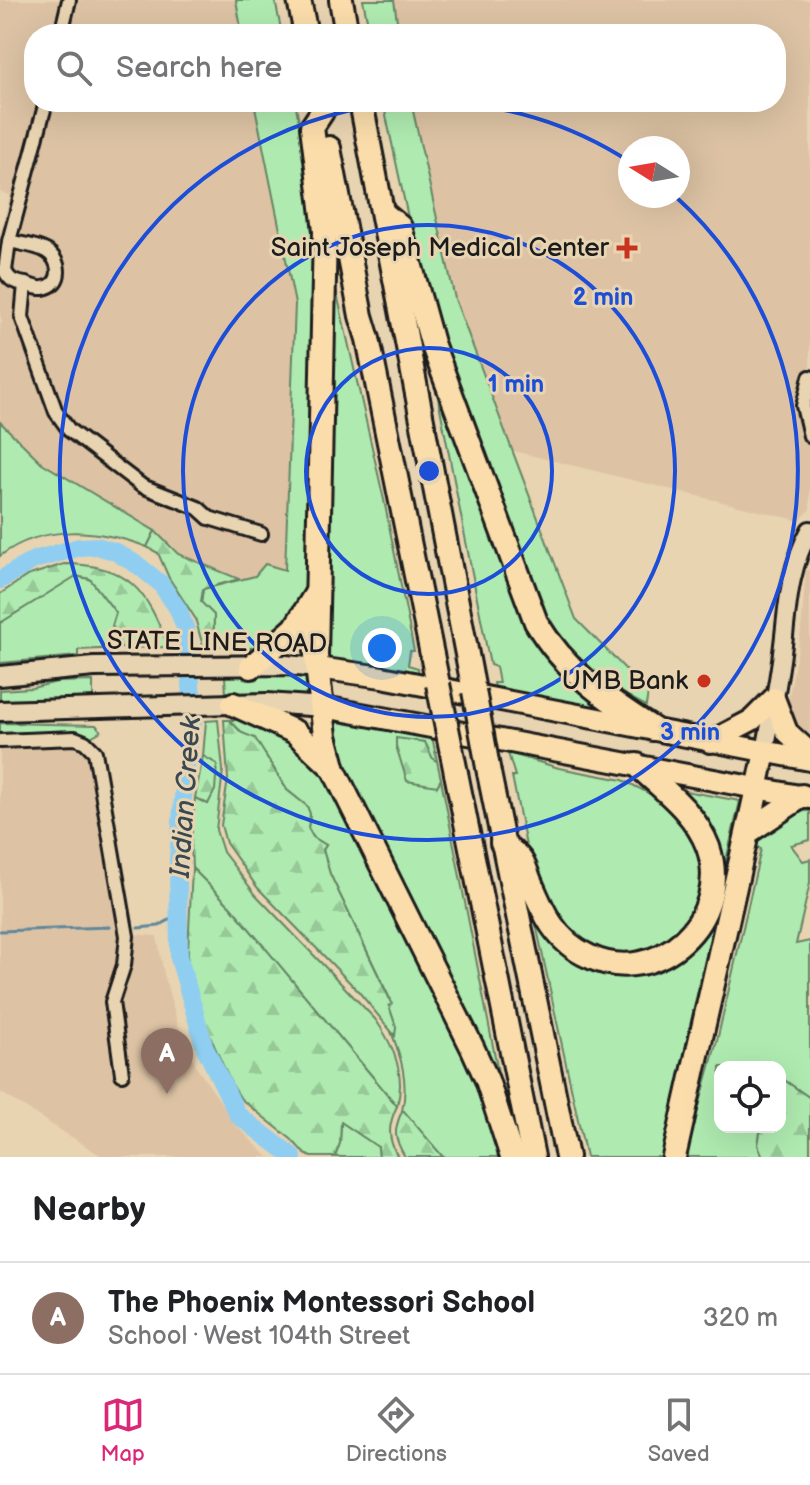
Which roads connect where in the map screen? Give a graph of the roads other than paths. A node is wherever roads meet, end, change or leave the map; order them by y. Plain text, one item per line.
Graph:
1 (69, 0) edge
2 (299, 0) edge
3 (341, 0) edge
4 (63, 24) edge
5 (304, 24) edge
6 (345, 24) edge
7 (43, 112) edge
8 (319, 112) edge
9 (322, 112) edge
10 (363, 112) edge
11 (383, 213) junction
12 (9, 241) junction
13 (25, 284) junction
14 (810, 377) edge
15 (810, 436) edge
16 (810, 530) edge
17 (261, 534) dead end
18 (318, 591) junction
19 (240, 667) junction
20 (318, 668) junction
21 (0, 676) edge
22 (774, 698) junction
23 (233, 704) junction
24 (324, 707) junction
25 (0, 711) edge
26 (653, 729) junction
27 (0, 741) edge
28 (710, 742) junction
29 (765, 752) junction
30 (810, 753) edge
31 (810, 760) edge
32 (637, 765) junction
33 (334, 770) junction
34 (757, 789) junction
35 (806, 797) edge
36 (748, 832) junction
37 (502, 843) junction
38 (122, 1074) dead end
39 (512, 1157) edge
40 (533, 1157) edge
41 (567, 1157) edge
42 (674, 1157) edge

1 - 4 street
2 - 5 highway
3 - 6 highway
7 - 12 street
8 - 18 highway
9 - 40 highway, bridge
10 - 11 highway
11 - 26 highway
11 - 37 highway, bridge
12 - 13 street
12 - 13 street
13 - 17 street
14 - 15 street
16 - 22 street
18 - 19 highway
18 - 20 highway
19 - 20 main road, STATE LINE ROAD
19 - 21 main road, STATE LINE ROAD
20 - 24 highway
20 - 26 main road, STATE LINE ROAD
22 - 28 main road
22 - 29 street
22 - 30 main road
23 - 24 main road
23 - 25 main road
23 - 33 highway
24 - 32 main road
24 - 33 highway
26 - 28 main road, STATE LINE ROAD
27 - 38 street
28 - 29 main road, STATE LINE ROAD
29 - 31 main road, STATE LINE ROAD
29 - 34 main road
32 - 34 main road
32 - 37 highway
33 - 39 highway
34 - 35 main road
34 - 36 highway
35 - 36 highway
36 - 42 highway
37 - 41 highway

